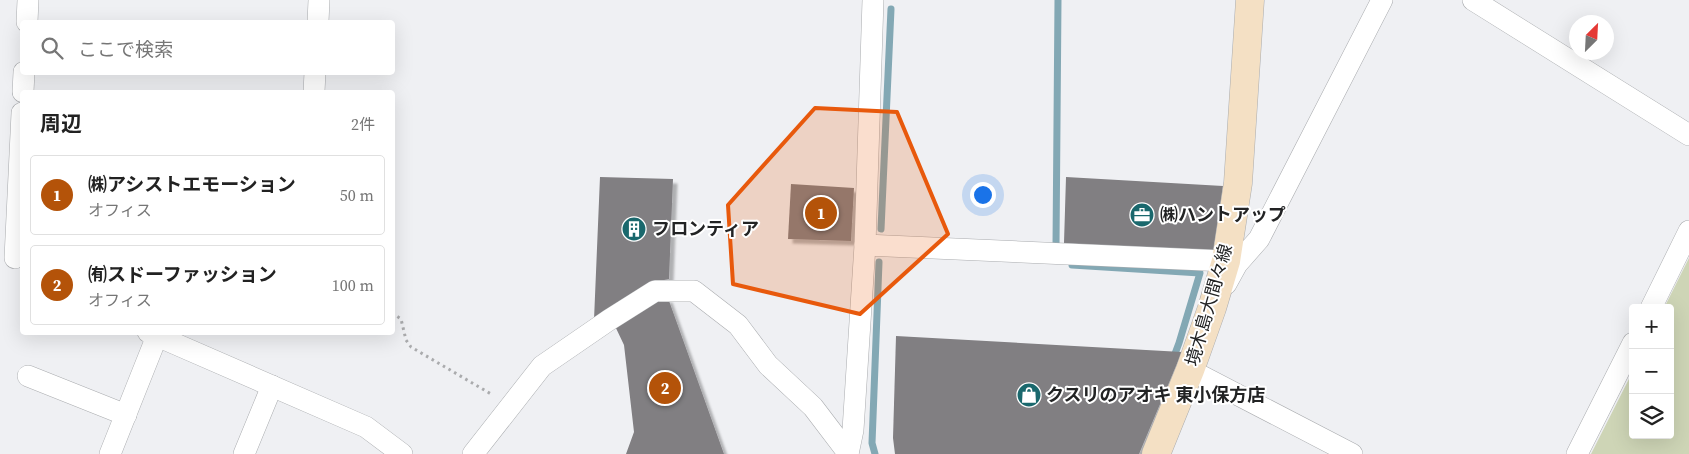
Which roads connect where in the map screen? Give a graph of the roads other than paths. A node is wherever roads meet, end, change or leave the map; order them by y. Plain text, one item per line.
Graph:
1 (28, 0) edge
2 (319, 0) edge
3 (873, 0) edge
4 (1250, 0) edge
5 (1382, 0) edge
6 (1472, 0) edge
7 (27, 20) edge
8 (318, 20) edge
9 (24, 75) edge
10 (315, 75) edge
11 (24, 90) edge
12 (314, 90) edge
13 (1689, 135) edge
14 (20, 145) edge
15 (1689, 231) edge
16 (865, 245) junction
17 (13, 258) edge
18 (1226, 261) junction
19 (1653, 304) edge
20 (1212, 308) junction
21 (153, 335) edge
22 (155, 335) edge
23 (1630, 349) edge
24 (1190, 370) junction
25 (28, 376) dead end
26 (272, 386) junction
27 (126, 415) junction
28 (110, 454) edge
29 (244, 454) edge
30 (402, 454) edge
31 (473, 454) edge
32 (848, 454) edge
33 (1156, 454) edge
34 (1352, 454) edge
35 (1577, 454) edge

1 - 7 street
2 - 8 street
3 - 16 street
4 - 18 main road, 境木島大間々線
5 - 20 street
6 - 13 street
9 - 11 street
10 - 12 street
14 - 17 street
15 - 19 street
16 - 18 street
16 - 32 street
18 - 20 main road, 境木島大間々線
20 - 24 main road, 境木島大間々線
21 - 27 street
22 - 26 street
23 - 35 street
24 - 33 main road, 境木島大間々線
24 - 34 street
25 - 27 street
26 - 29 street
26 - 30 street
27 - 28 street
31 - 32 street

